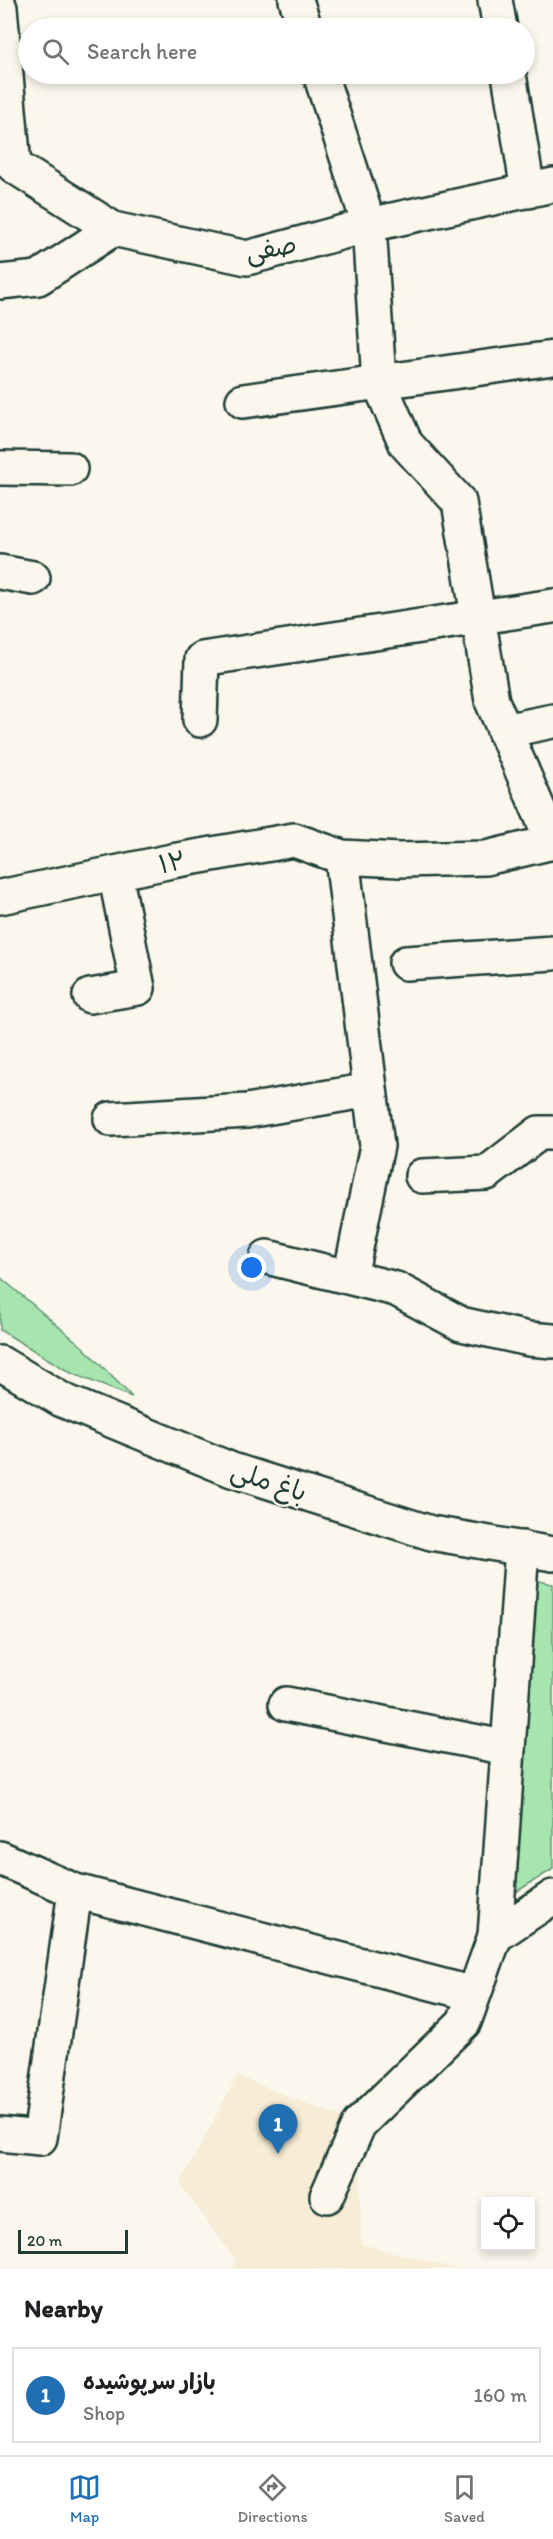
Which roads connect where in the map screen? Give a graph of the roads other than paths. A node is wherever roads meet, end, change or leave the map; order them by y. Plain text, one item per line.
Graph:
1 (296, 0) edge
2 (495, 0) edge
3 (0, 9) edge
4 (302, 18) edge
5 (498, 18) edge
6 (323, 84) edge
7 (512, 84) edge
8 (541, 188) edge
9 (369, 225) junction
10 (113, 229) junction
11 (0, 282) edge
12 (553, 358) edge
13 (379, 382) junction
14 (243, 401) dead end
15 (0, 468) edge
16 (70, 469) dead end
17 (0, 572) edge
18 (33, 578) dead end
19 (553, 606) edge
20 (478, 616) junction
21 (200, 720) dead end
22 (553, 721) edge
23 (504, 731) junction
24 (553, 842) edge
25 (342, 857) junction
26 (115, 873) junction
27 (0, 897) edge
28 (553, 953) edge
29 (406, 963) dead end
30 (90, 996) dead end
31 (370, 1090) junction
32 (111, 1119) dead end
33 (553, 1133) edge
34 (422, 1176) dead end
35 (267, 1257) dead end
36 (350, 1277) junction
37 (553, 1341) edge
38 (0, 1363) edge
39 (537, 1551) edge
40 (286, 1704) dead end
41 (508, 1748) junction
42 (0, 1858) edge
43 (75, 1891) junction
44 (553, 1897) edge
45 (495, 1936) junction
46 (474, 1994) junction
47 (0, 2134) edge
48 (327, 2196) dead end

1 - 4 street
2 - 5 street
3 - 10 street
6 - 9 street
7 - 8 street
8 - 9 street, صفی
9 - 10 street, صفی
9 - 13 street
10 - 11 street
12 - 13 street
13 - 14 street
13 - 20 street
15 - 16 street
17 - 18 street
19 - 20 street
20 - 21 street
20 - 23 street
22 - 23 street
23 - 24 street
24 - 25 street, ۱۲
25 - 26 street, ۱۲
25 - 31 street
26 - 27 street, ۱۲
26 - 30 street
28 - 29 street
31 - 32 street
31 - 36 street
33 - 34 street
35 - 36 street
36 - 37 street
38 - 39 street, باغ ملی
39 - 41 street
40 - 41 street
41 - 45 street
42 - 43 street
43 - 46 street
43 - 47 street
44 - 45 street
45 - 46 street
46 - 48 street

